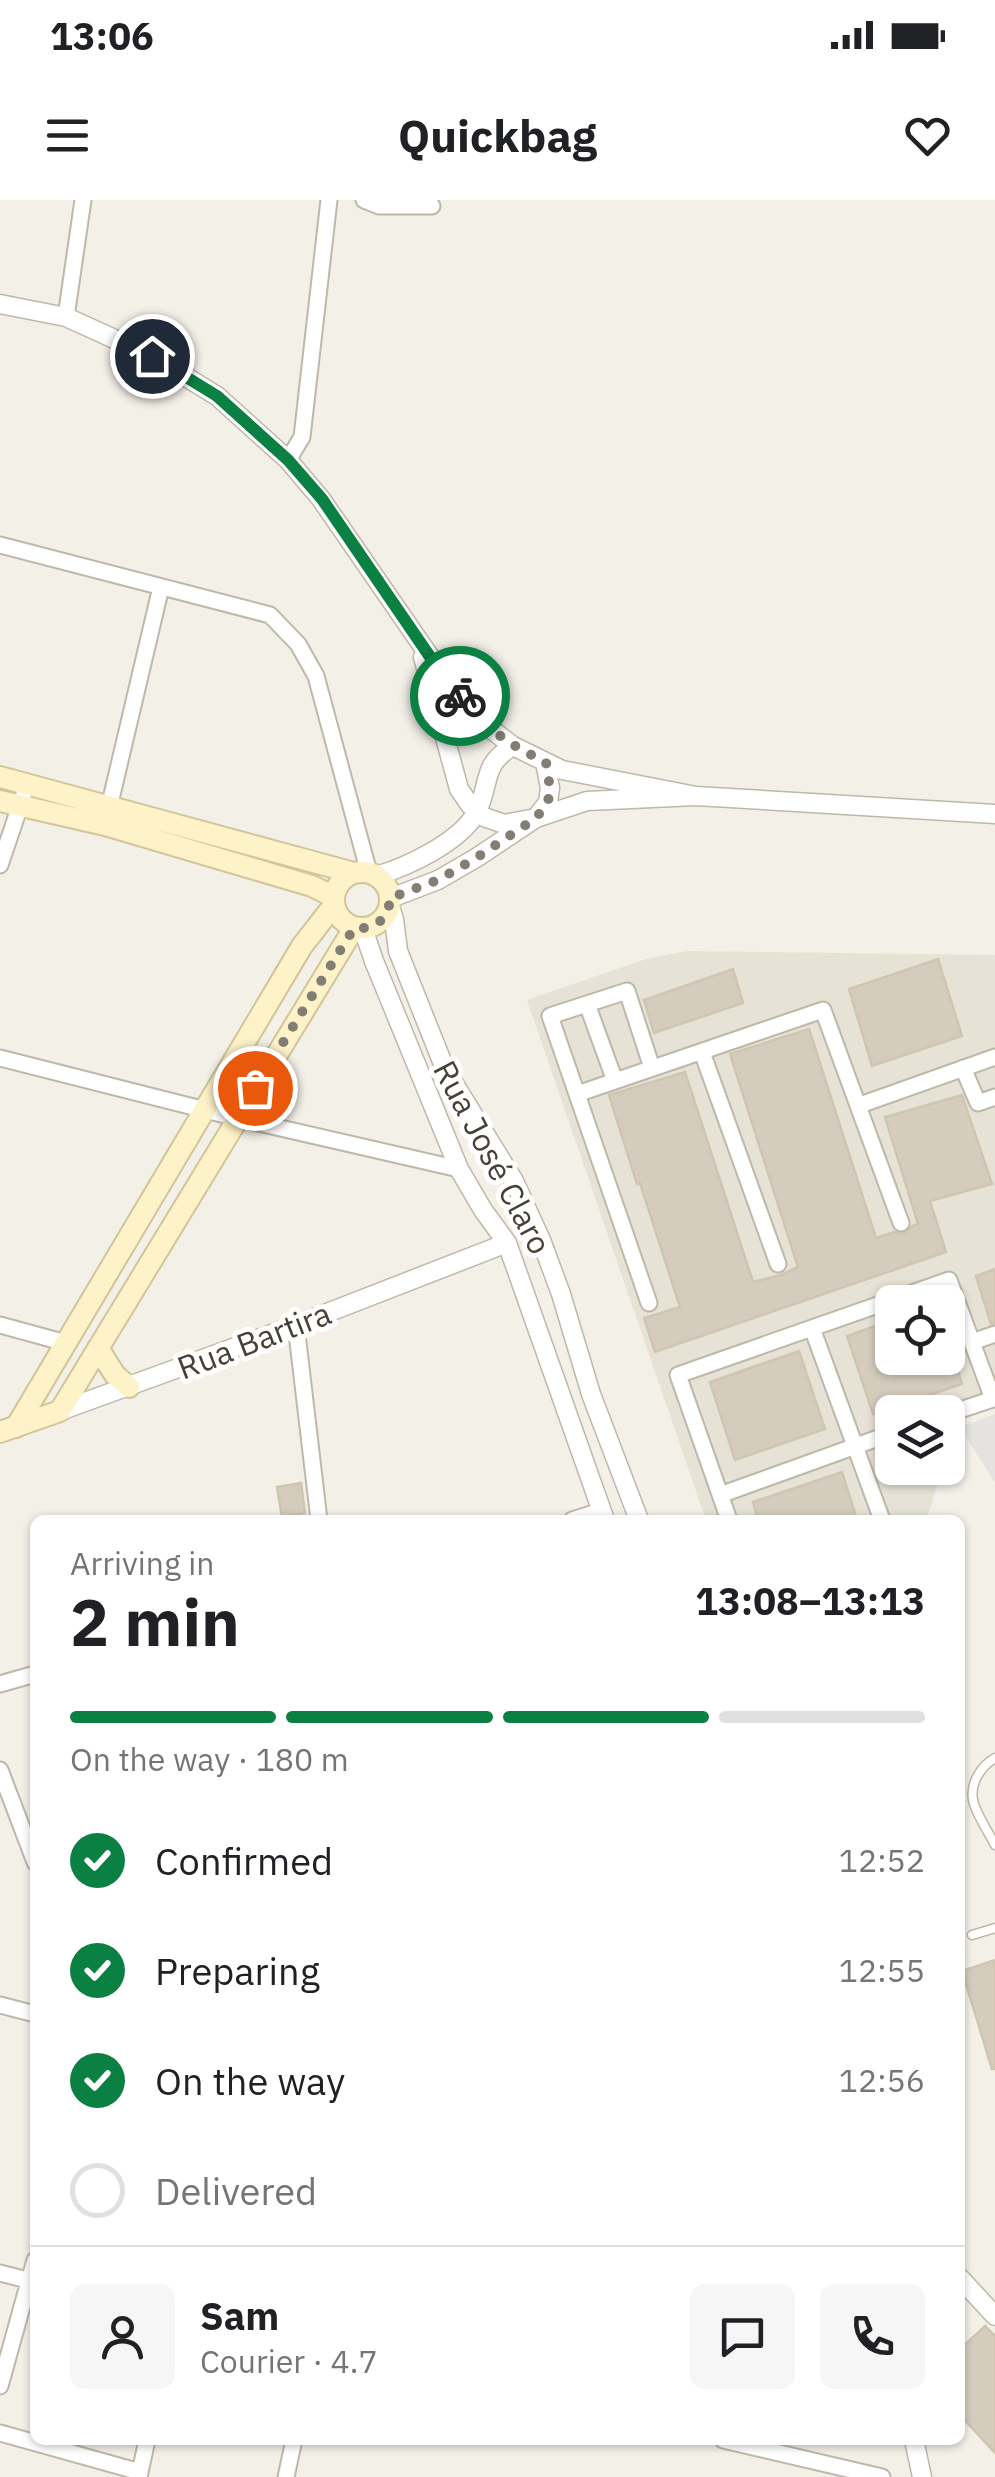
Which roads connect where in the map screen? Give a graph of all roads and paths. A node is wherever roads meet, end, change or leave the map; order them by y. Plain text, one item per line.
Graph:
1 (83, 200) edge
2 (329, 200) edge
3 (364, 200) edge
4 (432, 206) dead end
5 (0, 304) edge
6 (66, 317) junction
7 (288, 460) junction
8 (0, 545) edge
9 (162, 586) junction
10 (420, 642) junction
11 (513, 746) junction
12 (546, 762) junction
13 (0, 777) edge
14 (28, 784) junction
15 (696, 796) junction
16 (10, 803) edge
17 (478, 811) junction
18 (995, 814) edge
19 (107, 816) junction
20 (536, 818) junction
21 (0, 864) edge
22 (367, 874) junction
23 (334, 901) junction
24 (390, 902) junction
25 (359, 928) junction
26 (587, 1004) junction
27 (702, 1052) junction
28 (995, 1056) edge
29 (0, 1058) edge
30 (652, 1068) junction
31 (963, 1068) junction
32 (614, 1081) junction
33 (577, 1094) junction
34 (995, 1097) edge
35 (860, 1106) junction
36 (204, 1110) junction
37 (237, 1118) junction
38 (459, 1169) junction
39 (901, 1223) dead end
40 (507, 1243) junction
41 (778, 1264) dead end
42 (650, 1303) dead end
43 (0, 1325) edge
44 (296, 1325) junction
45 (812, 1328) junction
46 (995, 1334) edge
47 (972, 1342) junction
48 (66, 1343) junction
49 (98, 1348) junction
50 (130, 1387) junction
51 (965, 1408) edge
52 (60, 1411) junction
53 (8, 1429) edge
54 (875, 1440) edge
55 (854, 1447) junction
56 (720, 1494) junction
57 (318, 1515) edge
58 (603, 1515) edge
59 (637, 1515) edge
60 (727, 1515) edge
61 (880, 1515) edge
62 (30, 1675) edge
63 (0, 1684) edge
64 (995, 1758) edge
65 (0, 1770) edge
66 (995, 1845) edge
67 (30, 1849) edge
68 (995, 1928) edge
69 (972, 1935) dead end
70 (0, 2005) edge
71 (30, 2013) edge
72 (0, 2273) edge
73 (30, 2280) edge
74 (965, 2283) edge
75 (30, 2288) edge
76 (995, 2316) edge
77 (0, 2386) edge
78 (0, 2434) edge
79 (30, 2443) edge
80 (38, 2445) edge
81 (146, 2445) edge
82 (293, 2445) edge
83 (744, 2445) edge
84 (915, 2445) edge
85 (139, 2474) edge
86 (286, 2477) edge
87 (882, 2477) edge
88 (922, 2477) edge

1 - 6 street
2 - 7 street
3 - 4 street
5 - 6 street
6 - 7 street
7 - 10 street
8 - 9 street
9 - 19 street
9 - 22 street
10 - 11 street
10 - 17 street
11 - 12 street
11 - 17 street
12 - 15 street
12 - 20 street
13 - 14 main road
14 - 16 street
14 - 19 main road
15 - 18 street
15 - 20 street
16 - 19 main road
16 - 21 street
17 - 20 street
17 - 22 street
19 - 22 main road
19 - 23 main road
20 - 24 street
22 - 23 main road
22 - 24 main road
23 - 25 main road
23 - 36 main road
24 - 25 main road
24 - 59 street, Rua José Claro
25 - 37 main road
25 - 38 street, Rua José Claro
26 - 30 street
26 - 32 street
26 - 33 street
27 - 30 street
27 - 35 street
27 - 41 street
28 - 31 street
29 - 36 street
30 - 32 street
31 - 34 street
31 - 35 street
32 - 33 street
33 - 42 street
35 - 39 street
36 - 37 street
36 - 48 main road
37 - 38 street
37 - 49 main road
38 - 40 street, Rua José Claro
40 - 44 street, Rua Bartira
40 - 58 street, Rua José Claro
43 - 48 street
44 - 50 street, Rua Bartira
44 - 57 street
45 - 47 street
45 - 55 street
45 - 56 street
46 - 47 street
47 - 51 street
48 - 53 main road
49 - 50 main road
49 - 52 main road
50 - 52 street, Rua Bartira
52 - 53 main road, Rua Bartira
54 - 55 street
55 - 56 street
55 - 61 street
56 - 60 street
62 - 63 street
64 - 66 lane
65 - 67 street
68 - 69 lane
70 - 71 street
72 - 73 street
74 - 76 street
75 - 77 street
78 - 79 street
80 - 85 street
81 - 85 street
82 - 86 street
83 - 87 street
84 - 88 street

